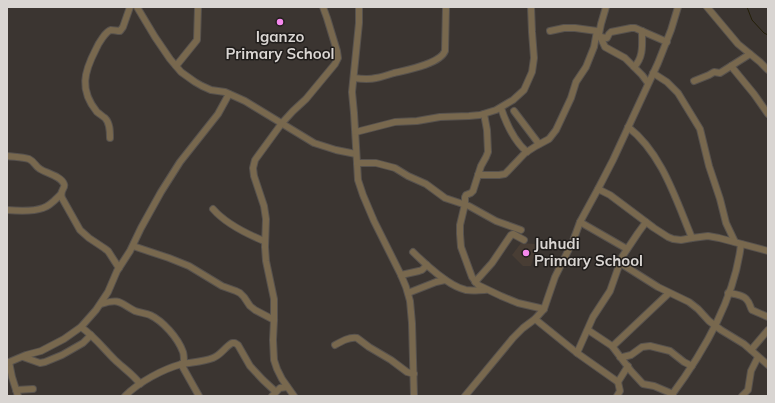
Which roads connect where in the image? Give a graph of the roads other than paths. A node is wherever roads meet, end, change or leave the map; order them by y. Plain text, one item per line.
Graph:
1 (130, 7) edge
2 (137, 7) edge
3 (198, 7) edge
4 (323, 7) edge
5 (359, 7) edge
6 (446, 7) edge
7 (531, 7) edge
8 (606, 7) edge
9 (678, 7) edge
10 (706, 7) edge
11 (550, 31) dead end
12 (642, 31) junction
13 (599, 34) junction
14 (666, 42) junction
15 (750, 54) junction
16 (176, 66) junction
17 (634, 66) junction
18 (731, 66) junction
19 (768, 70) edge
20 (653, 73) junction
21 (354, 78) junction
22 (694, 81) dead end
23 (648, 83) junction
24 (229, 94) junction
25 (501, 108) junction
26 (514, 111) dead end
27 (484, 114) junction
28 (768, 114) edge
29 (282, 123) junction
30 (628, 127) junction
31 (356, 132) junction
32 (110, 138) dead end
33 (539, 144) junction
34 (527, 152) junction
35 (356, 154) junction
36 (7, 156) edge
37 (356, 162) junction
38 (478, 175) junction
39 (598, 189) junction
40 (61, 194) junction
41 (465, 204) junction
42 (213, 209) dead end
43 (7, 210) edge
44 (580, 222) junction
45 (646, 222) junction
46 (521, 230) dead end
47 (692, 238) junction
48 (524, 240) dead end
49 (264, 241) junction
50 (738, 243) junction
51 (133, 246) junction
52 (627, 249) junction
53 (413, 252) dead end
54 (768, 252) edge
55 (620, 263) junction
56 (427, 265) junction
57 (119, 268) junction
58 (401, 275) junction
59 (445, 280) junction
60 (475, 282) junction
61 (487, 290) junction
62 (408, 293) junction
63 (669, 293) junction
64 (728, 293) junction
65 (101, 304) junction
66 (544, 309) junction
67 (768, 316) edge
68 (536, 319) junction
69 (274, 320) junction
70 (715, 326) junction
71 (81, 327) junction
72 (588, 330) junction
73 (768, 330) edge
74 (92, 335) junction
75 (335, 345) dead end
76 (612, 346) junction
77 (751, 350) junction
78 (577, 353) junction
79 (23, 357) junction
80 (620, 357) junction
81 (758, 357) junction
82 (8, 363) edge
83 (182, 364) junction
84 (768, 365) edge
85 (628, 366) junction
86 (692, 366) junction
87 (414, 374) junction
88 (618, 382) junction
89 (140, 384) junction
90 (287, 387) junction
91 (33, 389) dead end
92 (17, 393) edge
93 (274, 394) edge
94 (672, 395) edge
95 (125, 396) edge
96 (199, 396) edge
97 (294, 396) edge
98 (414, 396) edge
99 (465, 396) edge
100 (617, 396) edge
101 (742, 396) edge

1 - 32 street
2 - 16 street
3 - 16 street
4 - 29 street
5 - 21 street
6 - 21 street
7 - 25 street
8 - 13 street
9 - 14 street
10 - 15 street
11 - 13 street
12 - 13 street
12 - 14 street
12 - 17 street
13 - 17 street
13 - 33 street
14 - 20 street
15 - 18 street
15 - 19 street
16 - 24 street
17 - 23 street
18 - 22 street
18 - 28 street
20 - 23 street
20 - 50 street
21 - 31 street
23 - 30 street
24 - 29 street
24 - 51 street
25 - 27 street
25 - 34 street
26 - 33 street
27 - 31 street
27 - 38 street
29 - 35 street
29 - 49 street
30 - 39 street
30 - 47 street
31 - 35 street
33 - 34 street
34 - 38 street
35 - 37 street
36 - 40 street
37 - 41 street
37 - 58 street
38 - 41 street
39 - 44 street
39 - 45 street
40 - 43 street
40 - 57 street
41 - 46 street
41 - 60 street
42 - 49 street
44 - 52 street
44 - 66 street
45 - 47 street
45 - 52 street
47 - 50 street
48 - 60 street
49 - 69 street
50 - 54 street
50 - 64 street
51 - 57 street
51 - 69 street
52 - 55 street
53 - 56 street
55 - 63 street
55 - 72 street
56 - 58 street
56 - 59 street
57 - 65 street
58 - 62 street
59 - 61 street
59 - 62 street
60 - 61 street
61 - 66 street
62 - 87 street
63 - 70 street
63 - 76 street
64 - 67 street
64 - 70 street
65 - 71 street
65 - 83 street
66 - 68 street
68 - 78 street
68 - 99 street
69 - 90 street
70 - 77 street
70 - 86 street
71 - 74 street
71 - 79 street
72 - 76 street
72 - 78 street
73 - 77 street
74 - 79 street
74 - 89 street
75 - 87 street
76 - 80 street
77 - 81 street
78 - 88 street
79 - 82 street
80 - 85 street
80 - 86 street
81 - 84 street
81 - 101 street
82 - 92 street
83 - 89 street
83 - 93 street
83 - 96 street
85 - 88 street
85 - 94 street
86 - 94 street
87 - 98 street
88 - 100 street
89 - 95 street
90 - 93 street
90 - 97 street
91 - 92 street

